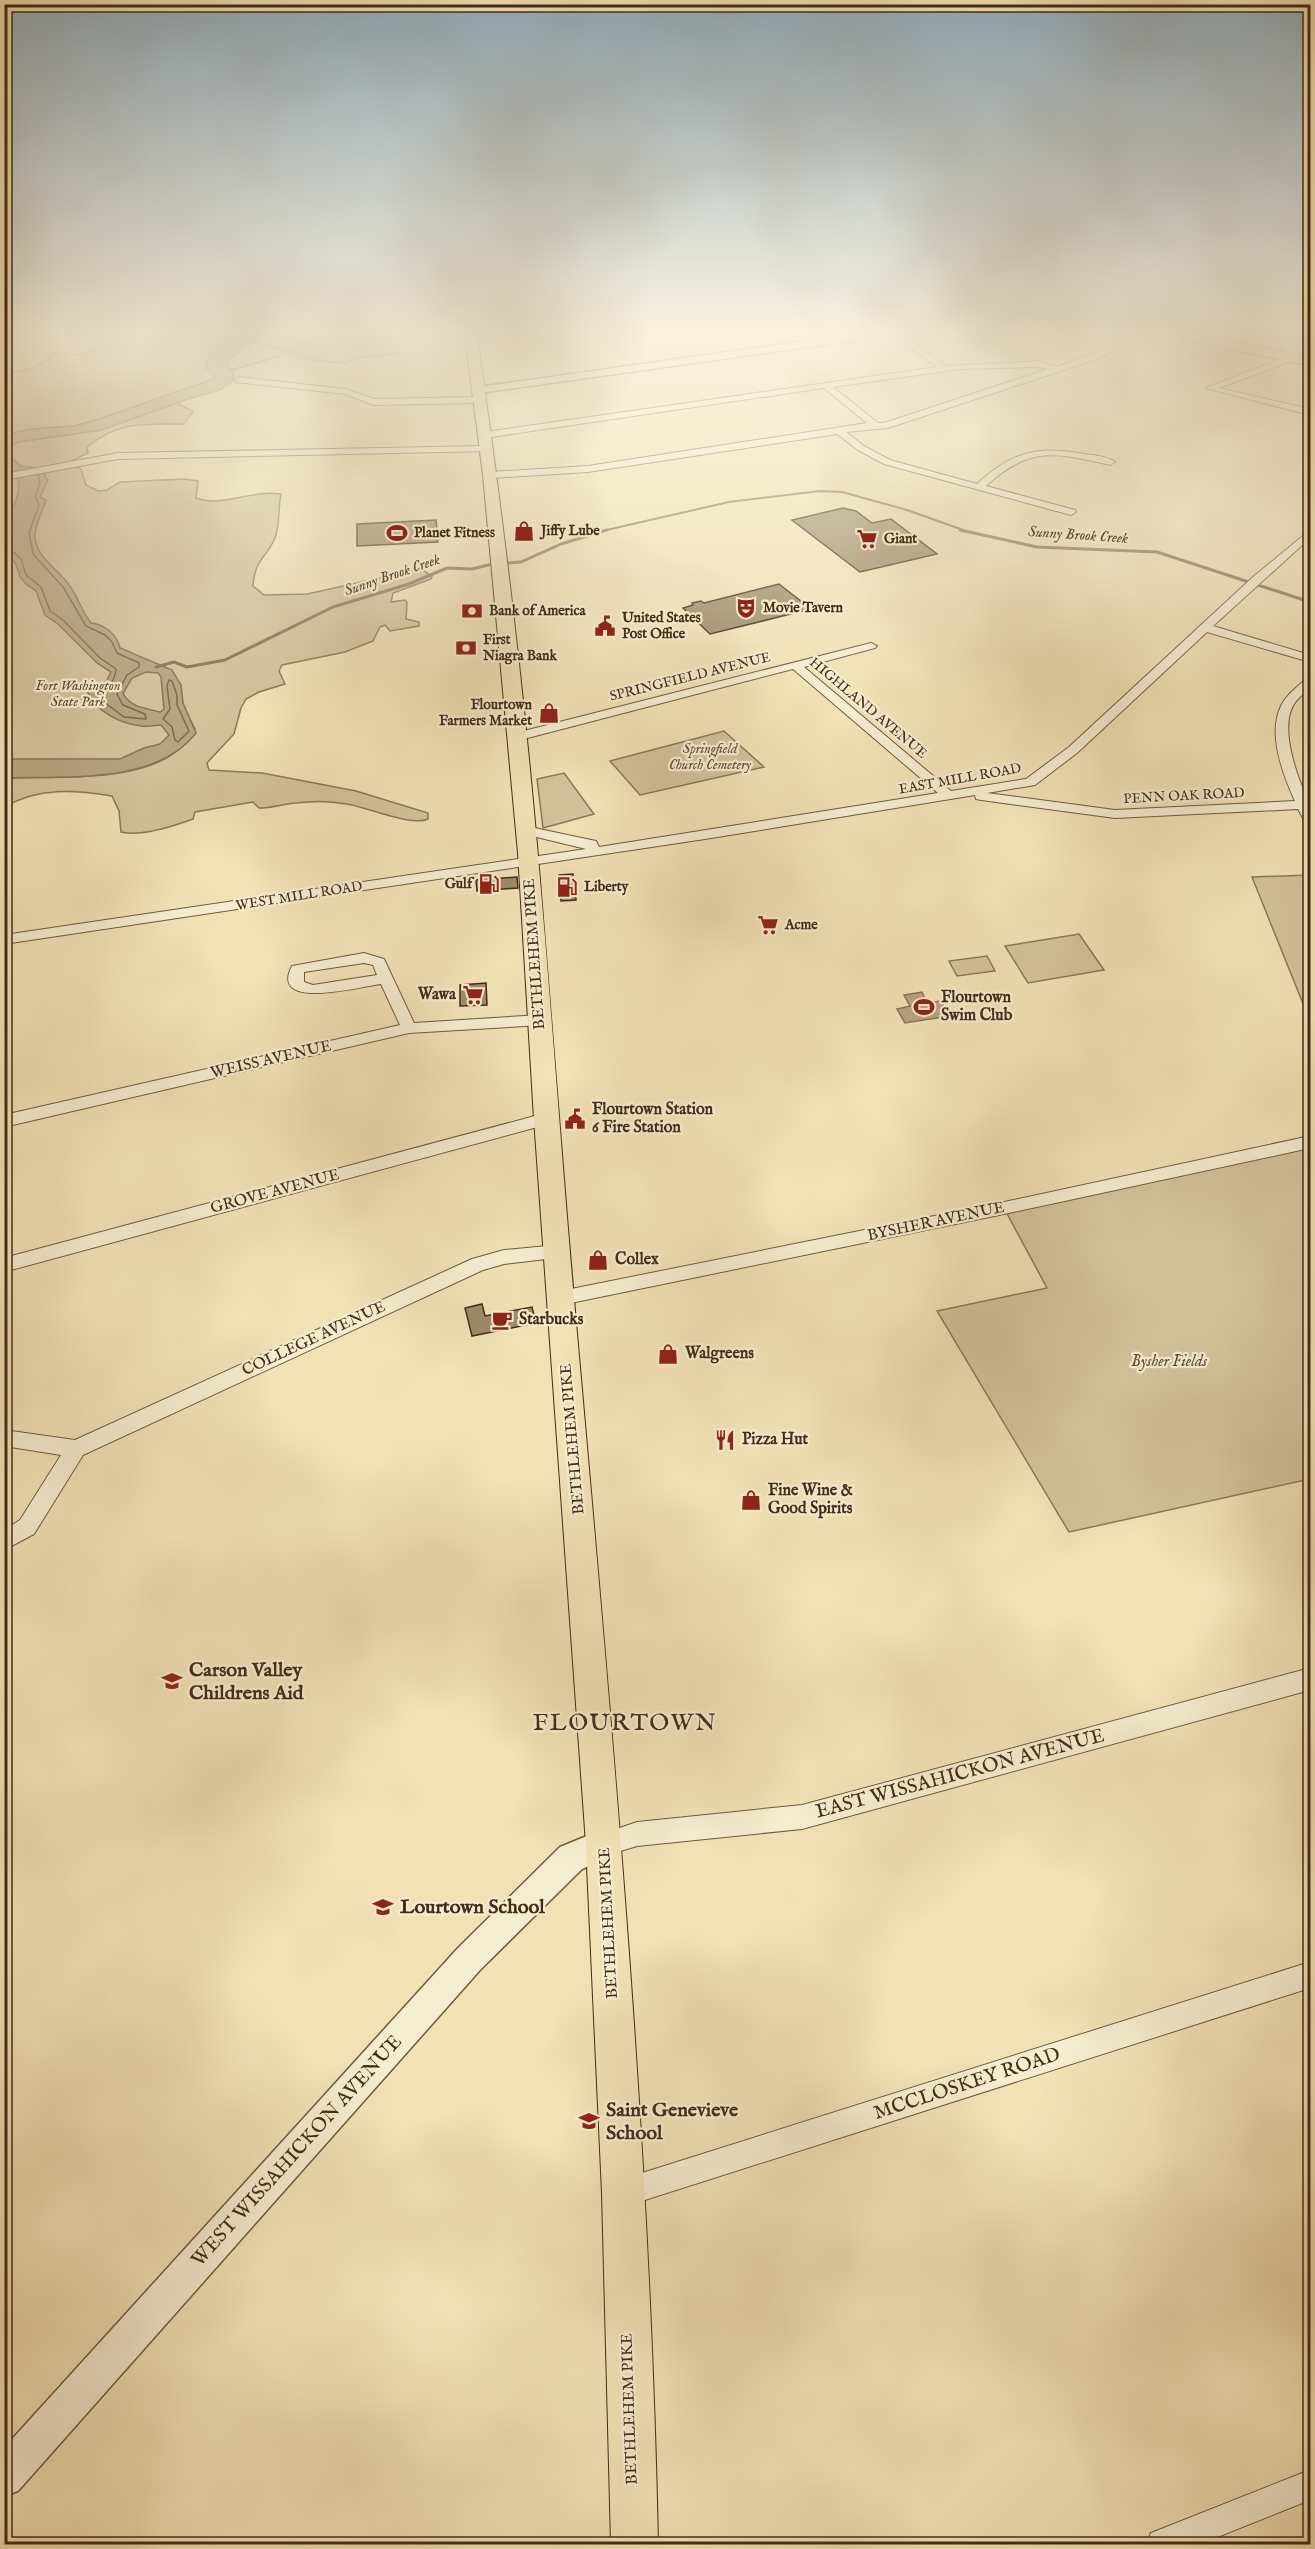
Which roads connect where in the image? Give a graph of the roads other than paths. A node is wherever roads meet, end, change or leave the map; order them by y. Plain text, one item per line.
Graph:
1 (146, 455) edge
2 (488, 455) edge
3 (681, 455) edge
4 (874, 455) edge
5 (1030, 455) edge
6 (1076, 455) edge
7 (1110, 462) dead end
8 (490, 475) junction
9 (8, 476) edge
10 (978, 488) junction
11 (1071, 512) dead end
12 (1311, 533) edge
13 (1207, 628) junction
14 (871, 646) dead end
15 (1311, 659) edge
16 (795, 665) junction
17 (1311, 681) edge
18 (516, 737) junction
19 (1019, 785) junction
20 (967, 793) junction
21 (949, 796) junction
22 (1306, 804) edge
23 (1060, 808) junction
24 (1311, 819) edge
25 (525, 830) junction
26 (594, 852) junction
27 (528, 861) junction
28 (4, 940) edge
29 (386, 978) junction
30 (540, 1020) junction
31 (409, 1028) junction
32 (546, 1119) junction
33 (4, 1121) edge
34 (1311, 1142) edge
35 (558, 1252) junction
36 (4, 1265) edge
37 (561, 1298) junction
38 (4, 1438) edge
39 (76, 1449) junction
40 (4, 1541) edge
41 (1311, 1679) edge
42 (604, 1844) junction
43 (1311, 1976) edge
44 (623, 2193) junction
45 (4, 2477) edge
46 (1311, 2485) edge
47 (635, 2544) edge
48 (1162, 2544) edge

1 - 9 street
2 - 8 main road, BETHLEHEM PIKE
3 - 8 street
4 - 10 street
5 - 10 street
6 - 7 street
8 - 18 main road, BETHLEHEM PIKE
10 - 11 street
12 - 13 street, EAST MILL ROAD
13 - 15 street
13 - 19 street, EAST MILL ROAD
14 - 16 street, SPRINGFIELD AVENUE
16 - 18 street, SPRINGFIELD AVENUE
16 - 21 street, HIGHLAND AVENUE
17 - 22 street
18 - 25 main road, BETHLEHEM PIKE
19 - 20 street, EAST MILL ROAD
19 - 23 street, PENN OAK ROAD
20 - 21 street, EAST MILL ROAD
20 - 23 street, PENN OAK ROAD
21 - 26 street, EAST MILL ROAD
22 - 23 street, PENN OAK ROAD
22 - 24 street
25 - 26 street
25 - 27 main road, BETHLEHEM PIKE
26 - 27 street, WEST MILL ROAD
27 - 28 street, WEST MILL ROAD
27 - 30 main road, BETHLEHEM PIKE
29 - 29 street
29 - 31 street
30 - 31 street, WEISS AVENUE
30 - 32 main road, BETHLEHEM PIKE
31 - 33 street, WEISS AVENUE
32 - 35 main road, BETHLEHEM PIKE
32 - 36 street, GROVE AVENUE
34 - 37 street, BYSHER AVENUE
35 - 37 main road, BETHLEHEM PIKE
35 - 39 street, COLLEGE AVENUE
37 - 42 main road, BETHLEHEM PIKE
38 - 39 street
39 - 40 street
41 - 42 street, EAST WISSAHICKON AVENUE
42 - 44 main road, BETHLEHEM PIKE
42 - 45 street, WEST WISSAHICKON AVENUE
43 - 44 street, MCCLOSKEY ROAD
44 - 47 main road, BETHLEHEM PIKE
46 - 48 street

